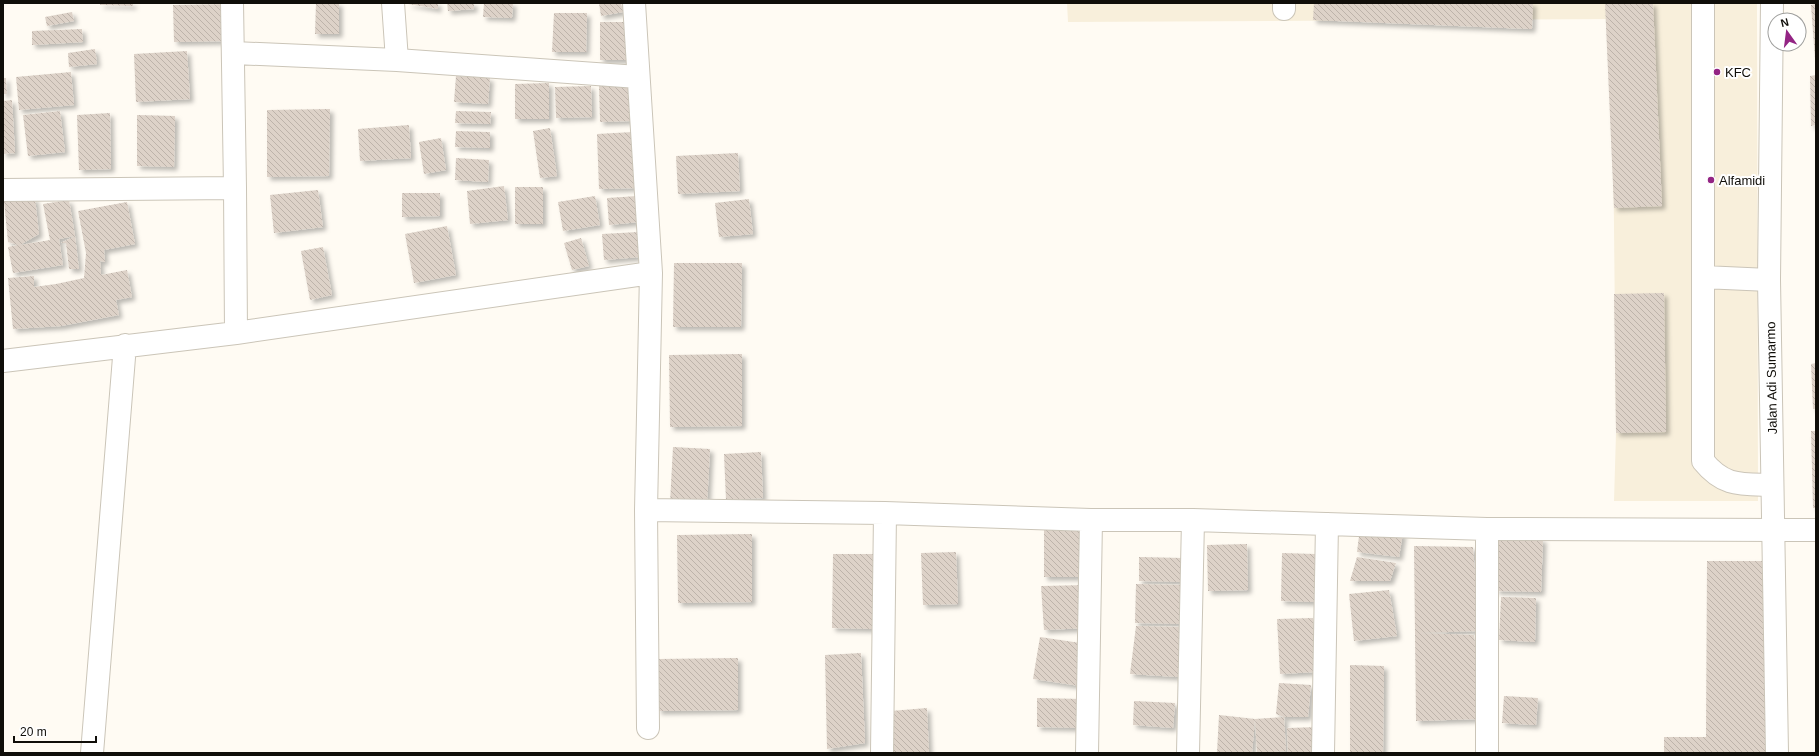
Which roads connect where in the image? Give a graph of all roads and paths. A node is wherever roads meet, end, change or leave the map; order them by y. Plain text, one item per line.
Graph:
1 (232, 3) edge
2 (393, 3) edge
3 (634, 3) edge
4 (1702, 3) edge
5 (1772, 3) edge
6 (234, 53) junction
7 (397, 60) junction
8 (638, 77) junction
9 (235, 188) junction
10 (3, 190) edge
11 (651, 273) junction
12 (1703, 277) junction
13 (1770, 280) junction
14 (236, 333) junction
15 (125, 345) junction
16 (3, 361) edge
17 (1772, 485) junction
18 (646, 510) junction
19 (885, 513) junction
20 (1092, 520) junction
21 (1192, 520) junction
22 (1327, 524) junction
23 (1487, 529) junction
24 (1816, 530) edge
25 (1773, 531) junction
26 (648, 728) dead end
27 (92, 753) edge
28 (882, 753) edge
29 (1087, 753) edge
30 (1188, 753) edge
31 (1323, 753) edge
32 (1487, 753) edge
33 (1777, 753) edge

1 - 6 street
2 - 7 street
3 - 8 street
4 - 12 street
5 - 13 street, Jalan Adi Sumarmo
6 - 7 street
6 - 9 street
7 - 8 street
8 - 11 street
9 - 10 street
9 - 14 street
11 - 14 street
11 - 18 street
12 - 13 street
12 - 17 street
13 - 17 street, Jalan Adi Sumarmo
14 - 15 street
15 - 16 street
15 - 27 street
17 - 25 street, Jalan Adi Sumarmo
18 - 19 street
18 - 26 street
19 - 20 street
19 - 28 street
20 - 21 street
20 - 29 street
21 - 22 street
21 - 30 street
22 - 23 street
22 - 31 street
23 - 25 street
23 - 32 street
24 - 25 street
25 - 33 street, Jalan Adi Sumarmo

